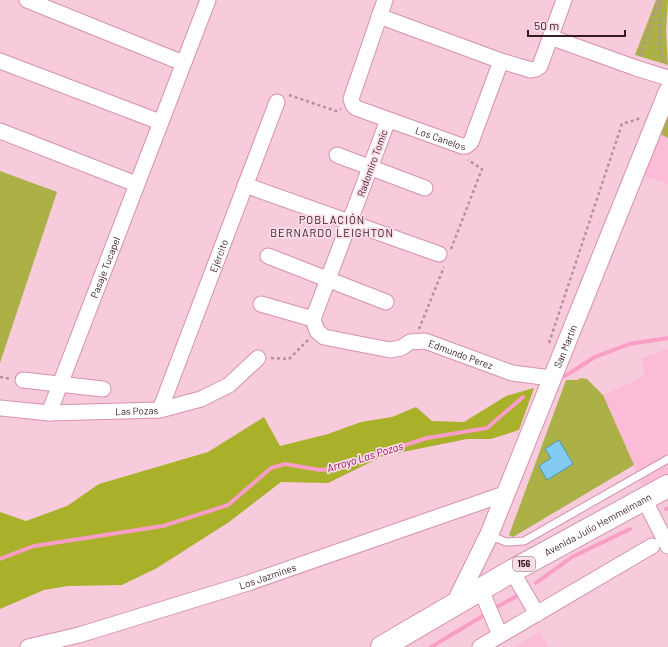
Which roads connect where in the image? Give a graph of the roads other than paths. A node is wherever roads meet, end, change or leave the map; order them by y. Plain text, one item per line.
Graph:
1 (27, 0) edge
2 (385, 0) edge
3 (564, 0) edge
4 (206, 1) edge
5 (380, 16) junction
6 (550, 37) junction
7 (0, 61) edge
8 (502, 61) junction
9 (183, 64) junction
10 (667, 82) edge
11 (277, 102) road end
12 (388, 120) junction
13 (160, 122) junction
14 (0, 131) edge
15 (337, 156) dead end
16 (370, 167) junction
17 (136, 184) junction
18 (246, 185) junction
19 (425, 188) dead end
20 (350, 222) junction
21 (268, 256) dead end
22 (445, 256) road end
23 (328, 279) junction
24 (386, 302) dead end
25 (261, 304) dead end
26 (315, 325) junction
27 (258, 358) road end
28 (551, 378) junction
29 (23, 380) dead end
30 (60, 384) junction
31 (103, 389) dead end
32 (0, 408) edge
33 (160, 410) junction
34 (49, 413) junction
35 (668, 459) edge
36 (668, 486) edge
37 (504, 494) junction
38 (644, 499) junction
39 (489, 535) junction
40 (652, 546) dead end
41 (668, 546) edge
42 (512, 571) junction
43 (480, 590) junction
44 (460, 600) junction
45 (537, 614) junction
46 (500, 635) junction
47 (387, 646) edge
48 (28, 647) edge
49 (480, 647) edge

1 - 9 street
2 - 5 street
3 - 6 street
4 - 9 street, Pasaje Tucapel
5 - 8 street
5 - 12 street, Los Canelos
6 - 8 street
6 - 10 street
7 - 13 street
8 - 12 street, Los Canelos
9 - 13 street, Pasaje Tucapel
10 - 28 street, San Martín
11 - 18 street, Ejército
12 - 16 street, Radomiro Tomic
13 - 17 street, Pasaje Tucapel
14 - 17 street
15 - 16 street
16 - 19 street
16 - 20 street, Radomiro Tomic
17 - 30 street, Pasaje Tucapel
18 - 20 street
18 - 33 street, Ejército
20 - 22 street
20 - 23 street, Radomiro Tomic
21 - 23 street
23 - 24 street
23 - 26 street, Radomiro Tomic
25 - 26 street, Edmundo Perez
26 - 28 street, Edmundo Perez
27 - 33 street, Las Pozas
28 - 37 street, San Martín
29 - 30 street
30 - 31 street
30 - 34 street, Pasaje Tucapel
32 - 34 street, Las Pozas
33 - 34 street, Las Pozas
35 - 39 lane
36 - 38 highway, Avenida Julio Hemmelmann / 156
37 - 39 street, San Martín
37 - 48 street, Los Jazmines
38 - 41 street
38 - 42 highway, Avenida Julio Hemmelmann / 156
39 - 44 street, San Martín
40 - 45 street
42 - 43 highway, Avenida Julio Hemmelmann / 156
42 - 45 street
43 - 44 highway, Avenida Julio Hemmelmann / 156
43 - 46 street
44 - 47 highway, Avenida Julio Hemmelmann / 156
45 - 46 street
46 - 49 street

